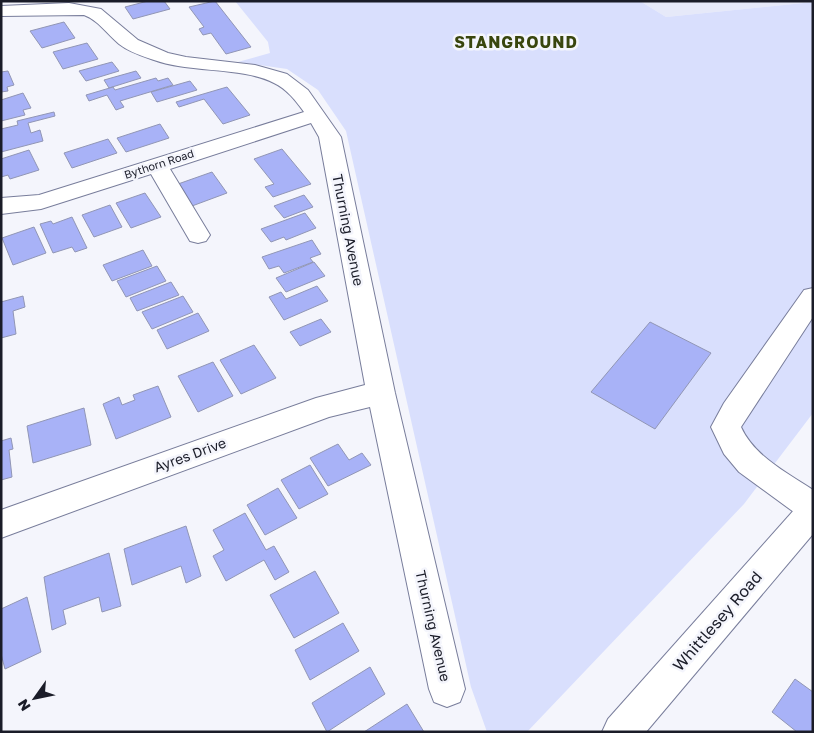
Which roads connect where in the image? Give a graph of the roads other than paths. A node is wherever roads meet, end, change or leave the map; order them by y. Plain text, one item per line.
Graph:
1 (108, 1) edge
2 (88, 9) junction
3 (1, 11) edge
4 (316, 115) junction
5 (157, 165) junction
6 (1, 206) edge
7 (198, 235) dead end
8 (813, 297) edge
9 (381, 393) junction
10 (813, 509) edge
11 (1, 524) edge
12 (447, 689) dead end
13 (621, 732) edge

1 - 2 street
2 - 3 street
2 - 4 street, Thurning Avenue
4 - 5 street, Bythorn Road
4 - 9 street, Thurning Avenue
5 - 6 street, Bythorn Road
5 - 7 street
8 - 10 street
9 - 11 street, Ayres Drive
9 - 12 street, Thurning Avenue
10 - 13 street, Whittlesey Road

